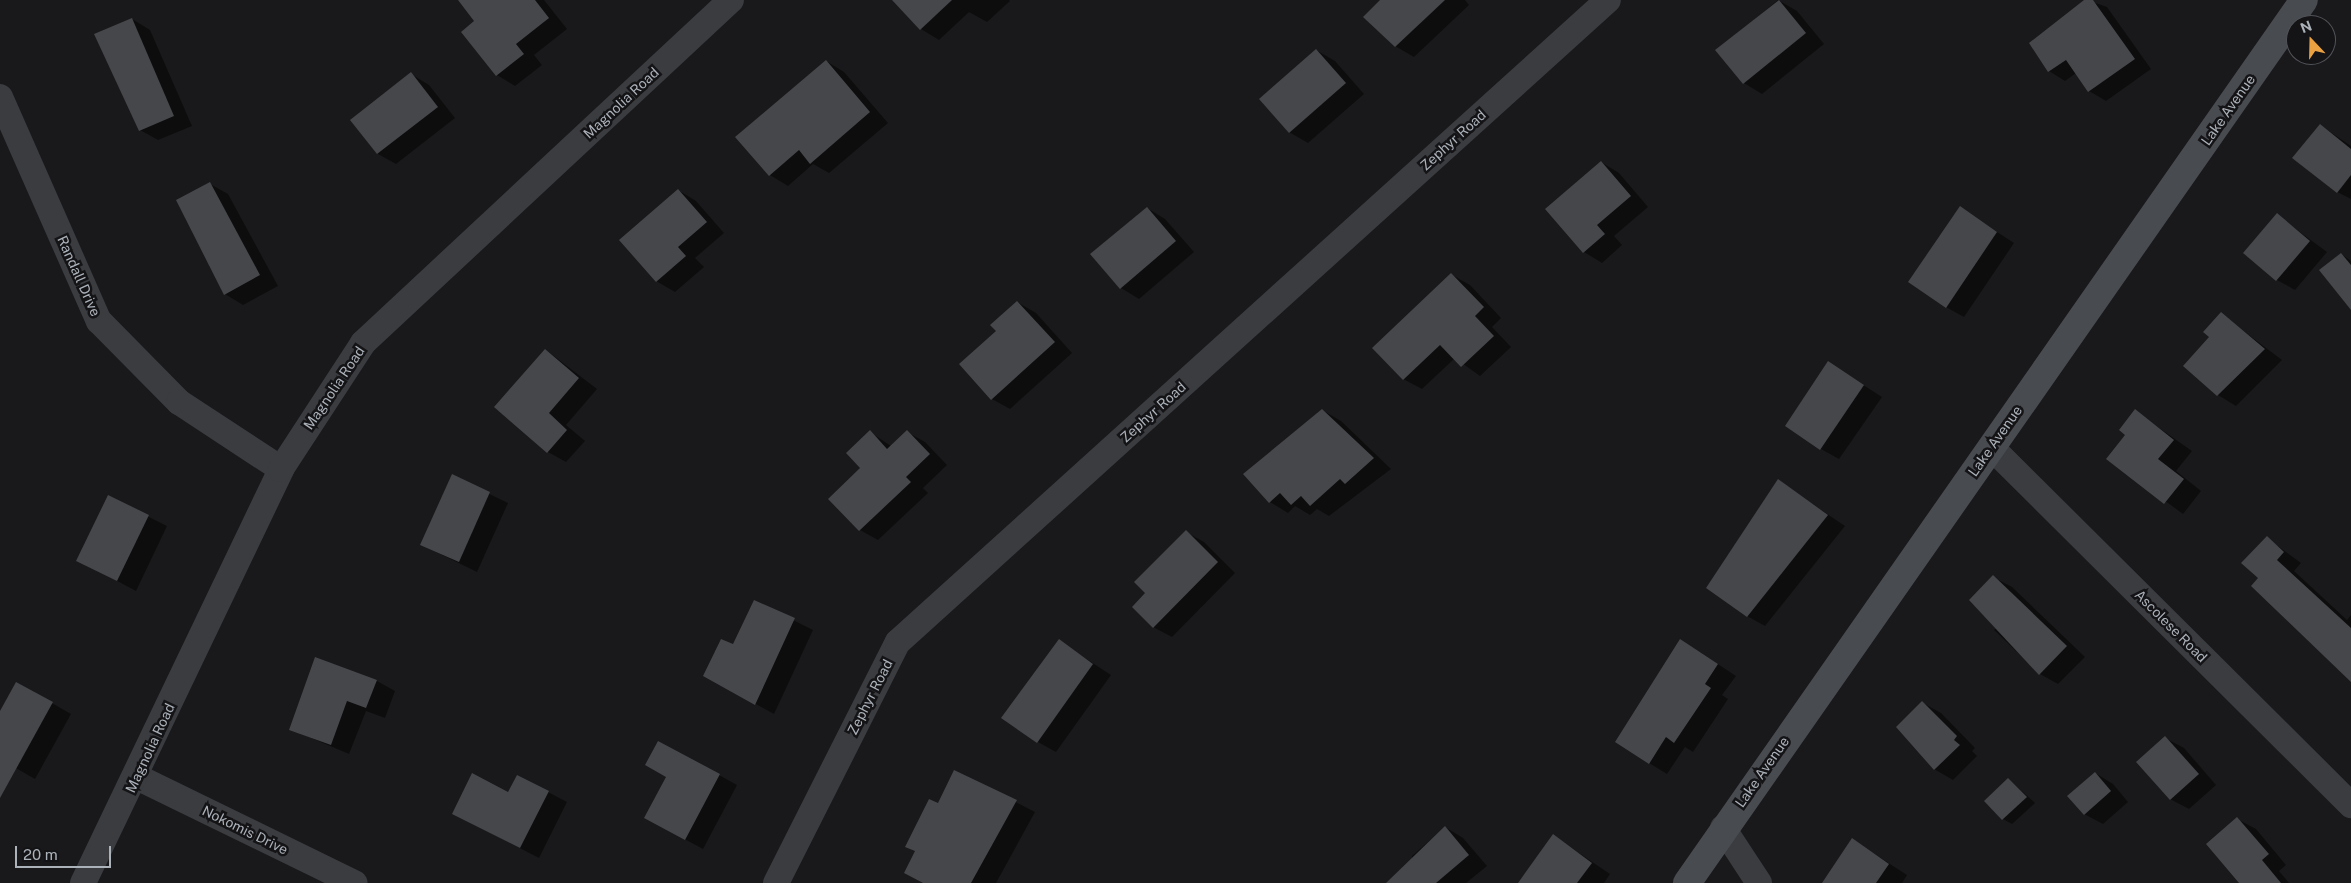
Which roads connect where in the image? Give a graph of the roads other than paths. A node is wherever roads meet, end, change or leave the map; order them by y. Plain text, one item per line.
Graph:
1 (731, 0) edge
2 (1608, 0) edge
3 (2304, 0) edge
4 (0, 97) edge
5 (1992, 447) junction
6 (280, 469) junction
7 (137, 777) junction
8 (2351, 805) edge
9 (1723, 828) junction
10 (83, 883) edge
11 (354, 883) edge
12 (776, 883) edge
13 (1687, 883) edge
14 (1759, 883) edge

1 - 6 street, Magnolia Road
2 - 12 street, Zephyr Road
3 - 5 street, Lake Avenue
4 - 6 street, Randall Drive
5 - 8 street, Ascolese Road
5 - 9 street, Lake Avenue
6 - 7 street, Magnolia Road
7 - 10 street, Magnolia Road
7 - 11 street, Nokomis Drive
9 - 13 street, Lake Avenue
9 - 14 street

